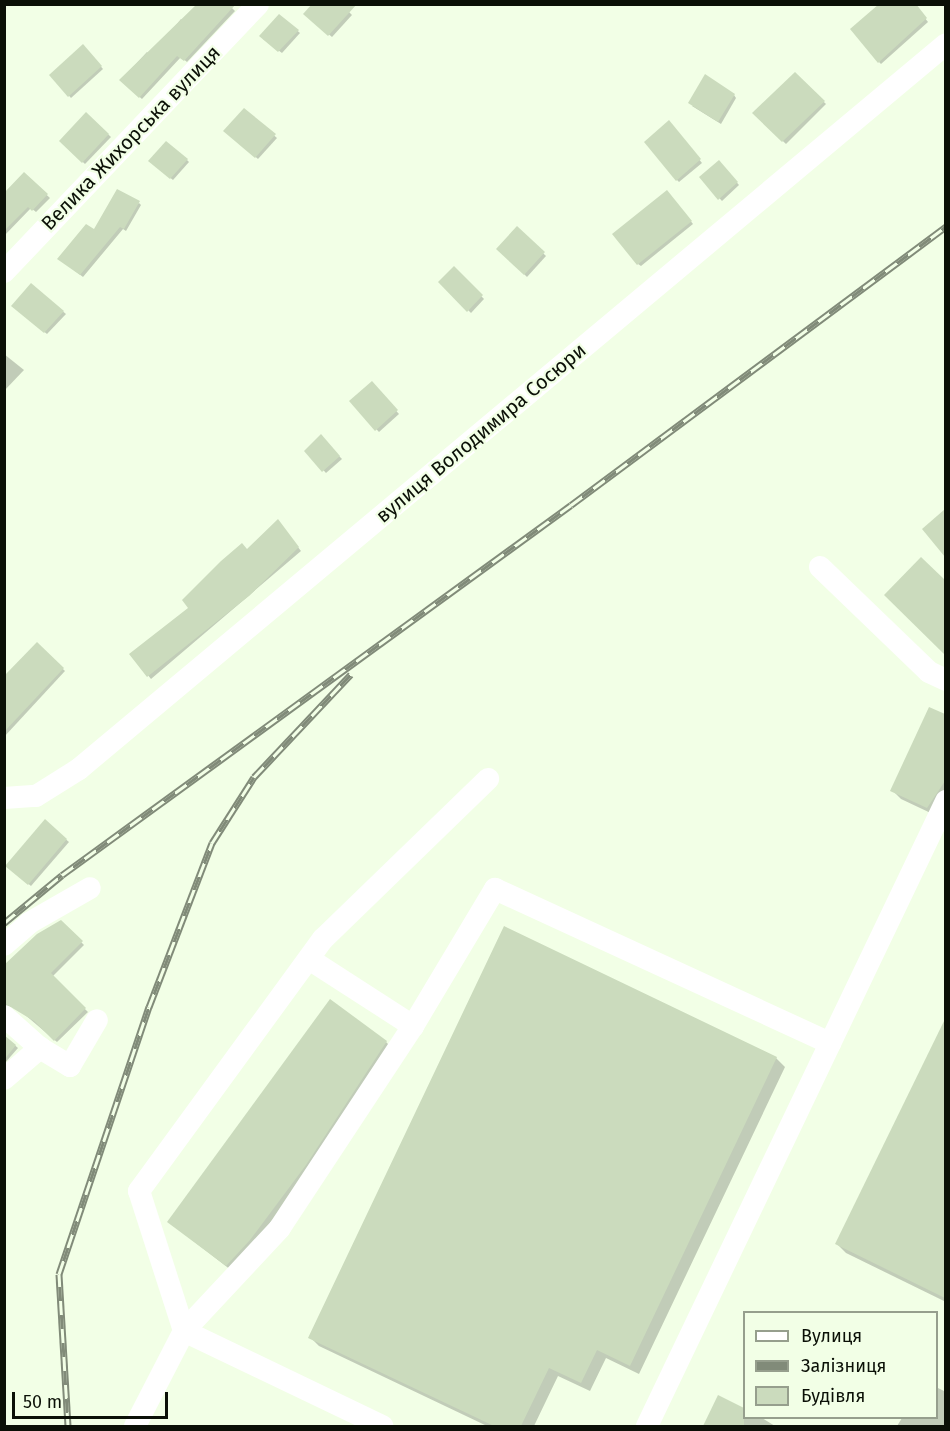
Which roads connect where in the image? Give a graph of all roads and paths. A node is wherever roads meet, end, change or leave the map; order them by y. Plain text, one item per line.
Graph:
1 (258, 4) edge
2 (945, 44) edge
3 (4, 272) edge
4 (820, 567) dead end
5 (945, 680) edge
6 (488, 779) dead end
7 (4, 798) edge
8 (945, 801) edge
9 (90, 888) dead end
10 (4, 945) edge
11 (309, 958) junction
12 (4, 1016) edge
13 (97, 1020) dead end
14 (413, 1026) junction
15 (830, 1042) junction
16 (40, 1048) junction
17 (4, 1078) edge
18 (184, 1331) junction
19 (135, 1426) edge
20 (382, 1426) edge
21 (647, 1426) edge

1 - 3 street, Велика Жихорська вулиця
2 - 7 street, вулиця Володимира Сосюри
4 - 5 street
6 - 11 street
8 - 15 street
9 - 10 street
11 - 14 street
11 - 18 street
12 - 16 street
13 - 16 street
14 - 15 street
14 - 18 street
15 - 21 street
16 - 17 street
18 - 19 street
18 - 20 street

